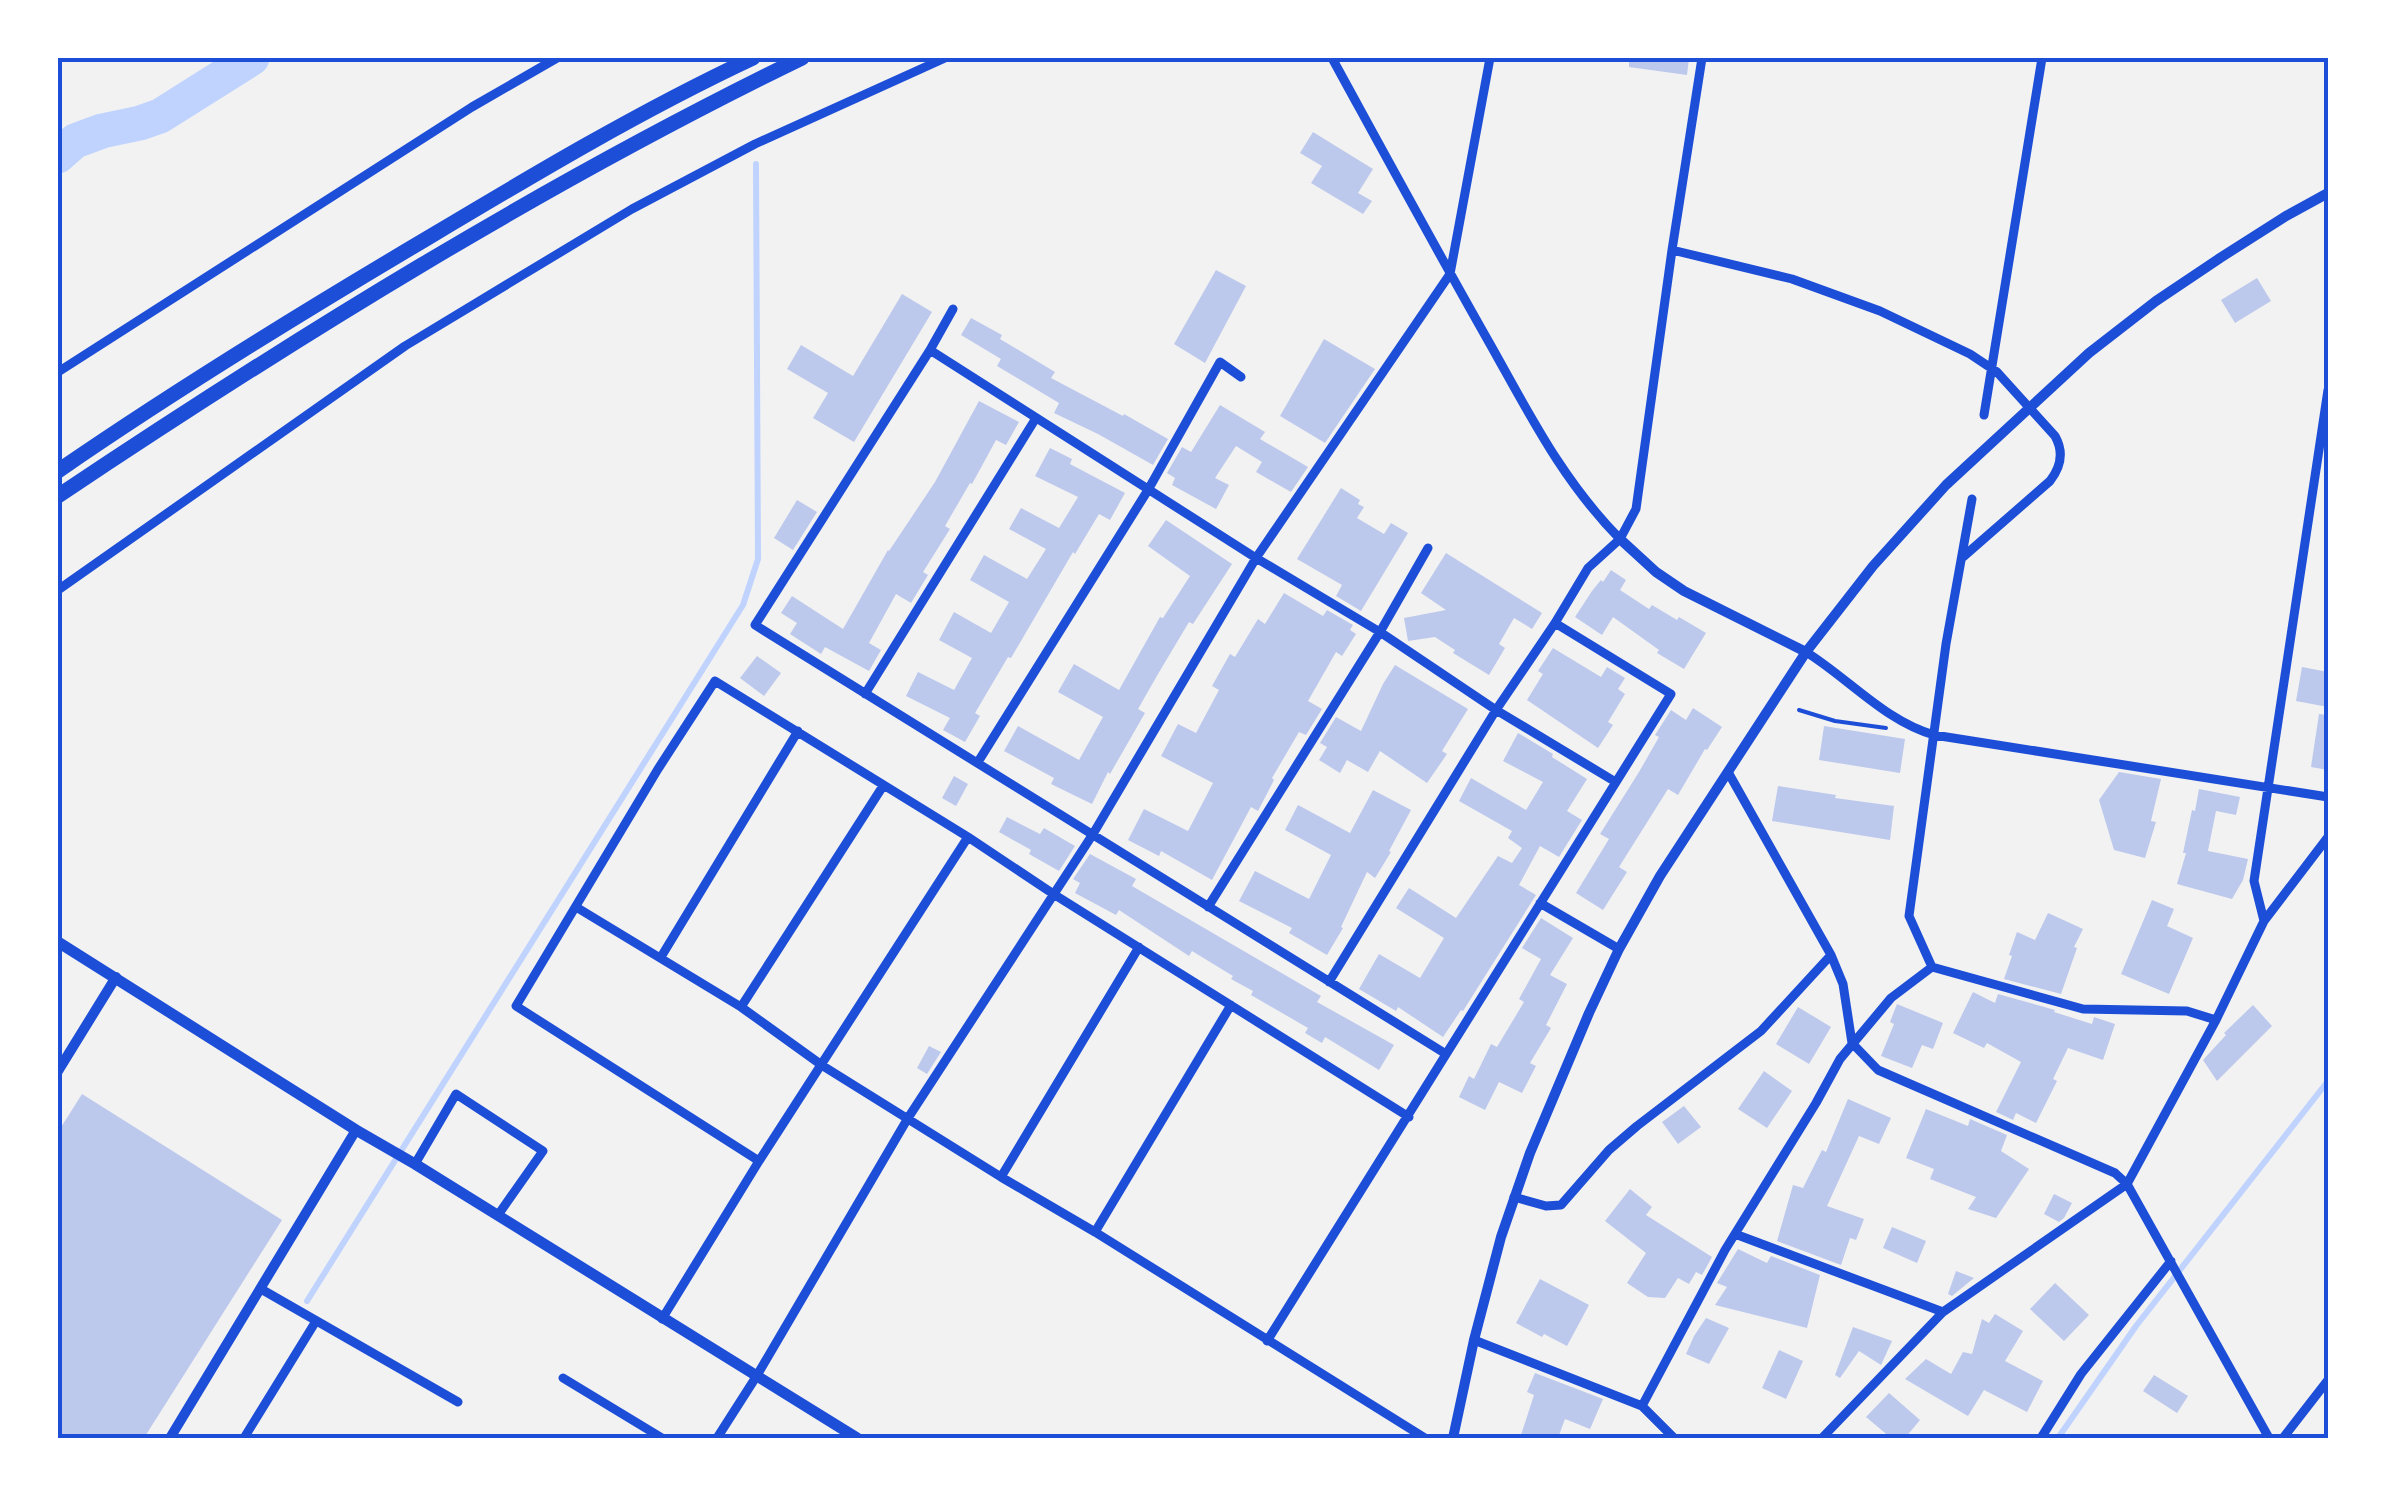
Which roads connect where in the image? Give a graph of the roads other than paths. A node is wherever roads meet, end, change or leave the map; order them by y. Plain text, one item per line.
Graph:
1 (557, 58) edge
2 (753, 58) edge
3 (802, 58) edge
4 (945, 58) edge
5 (1332, 58) edge
6 (1490, 58) edge
7 (1702, 58) edge
8 (2042, 58) edge
9 (2328, 193) edge
10 (1672, 250) junction
11 (1450, 274) junction
12 (952, 309) dead end
13 (930, 350) junction
14 (1991, 368) junction
15 (58, 372) edge
16 (1240, 376) dead end
17 (2328, 390) edge
18 (2030, 408) junction
19 (1984, 415) dead end
20 (1036, 418) junction
21 (58, 470) edge
22 (1148, 490) junction
23 (58, 496) edge
24 (1972, 498) dead end
25 (1620, 539) junction
26 (1428, 548) dead end
27 (1963, 557) junction
28 (1256, 558) junction
29 (58, 590) edge
30 (1555, 623) junction
31 (1380, 632) junction
32 (1806, 652) junction
33 (866, 694) junction
34 (1496, 710) junction
35 (1799, 710) dead end
36 (1886, 728) dead end
37 (798, 730) junction
38 (1934, 734) junction
39 (978, 762) junction
40 (1728, 772) junction
41 (1614, 781) junction
42 (883, 786) junction
43 (2269, 789) junction
44 (2328, 797) edge
45 (1094, 834) junction
46 (2328, 836) edge
47 (968, 837) junction
48 (1055, 895) junction
49 (1540, 903) junction
50 (576, 907) junction
51 (1208, 907) junction
52 (2264, 920) junction
53 (58, 942) edge
54 (1140, 948) junction
55 (1619, 949) junction
56 (1831, 955) junction
57 (661, 957) junction
58 (1932, 967) junction
59 (116, 977) junction
60 (1329, 982) junction
61 (1231, 1005) junction
62 (741, 1007) junction
63 (2216, 1020) junction
64 (1852, 1043) junction
65 (1446, 1054) junction
66 (822, 1066) junction
67 (58, 1071) edge
68 (1409, 1116) junction
69 (908, 1118) junction
70 (356, 1130) junction
71 (759, 1161) junction
72 (415, 1164) junction
73 (1001, 1178) junction
74 (2127, 1184) junction
75 (1514, 1196) junction
76 (498, 1215) junction
77 (1095, 1232) junction
78 (1734, 1234) junction
79 (2171, 1261) junction
80 (261, 1288) junction
81 (1943, 1312) junction
82 (662, 1319) junction
83 (316, 1321) junction
84 (1474, 1340) junction
85 (1267, 1341) junction
86 (756, 1377) junction
87 (563, 1378) dead end
88 (2328, 1380) edge
89 (458, 1402) dead end
90 (1642, 1406) junction
91 (170, 1438) edge
92 (244, 1438) edge
93 (662, 1438) edge
94 (717, 1438) edge
95 (857, 1438) edge
96 (1425, 1438) edge
97 (1453, 1438) edge
98 (1674, 1438) edge
99 (1822, 1438) edge
100 (2040, 1438) edge
101 (2269, 1438) edge
102 (2283, 1438) edge

1 - 15 street
2 - 21 highway
3 - 23 highway
4 - 29 street
5 - 11 street
6 - 11 street
7 - 10 street
8 - 14 street
9 - 18 street
10 - 14 street
10 - 25 street
11 - 25 street
11 - 28 street
12 - 13 street
13 - 20 street
13 - 33 street
14 - 18 street
14 - 19 street
16 - 22 street
17 - 43 street
18 - 27 street
18 - 32 street
20 - 22 street
20 - 33 street
22 - 28 street
22 - 39 street
24 - 27 street
25 - 30 street
25 - 32 street
26 - 31 street
27 - 38 street
28 - 31 street
28 - 45 street
30 - 34 street
30 - 41 street
31 - 34 street
31 - 51 street
32 - 38 street
32 - 40 street
33 - 39 street
34 - 41 street
34 - 60 street
35 - 36 lane
37 - 42 street
37 - 50 street
37 - 57 street
38 - 43 street
38 - 58 street
39 - 45 street
40 - 55 street
40 - 56 street
41 - 49 street
42 - 47 street
42 - 62 street
43 - 44 street
43 - 52 street
45 - 48 street
45 - 51 street
46 - 52 street
47 - 48 street
47 - 66 street
48 - 54 street
48 - 69 street
49 - 55 street
49 - 65 street
50 - 57 street
50 - 71 street
51 - 60 street
52 - 63 street
53 - 59 main road
54 - 61 street
54 - 73 street
55 - 75 street
56 - 64 street
56 - 75 street
57 - 62 street
58 - 63 street
58 - 64 street
59 - 67 street
59 - 70 main road
60 - 65 street
61 - 68 street
61 - 77 street
62 - 66 street
63 - 74 street
64 - 74 street
64 - 78 street
65 - 68 street
66 - 69 street
66 - 71 street
68 - 85 street
69 - 73 street
69 - 86 street
70 - 72 main road
70 - 80 street
71 - 82 street
72 - 76 main road
72 - 76 street
73 - 77 street
74 - 79 street
74 - 81 street
75 - 84 street
76 - 82 main road
77 - 85 street
78 - 81 street
78 - 90 street
79 - 100 street
79 - 101 street
80 - 83 street
80 - 91 street
81 - 99 street
82 - 86 main road
83 - 89 street
83 - 92 street
84 - 90 street
84 - 97 street
85 - 96 street
86 - 94 street
86 - 95 main road
87 - 93 street
88 - 102 street
90 - 98 street

